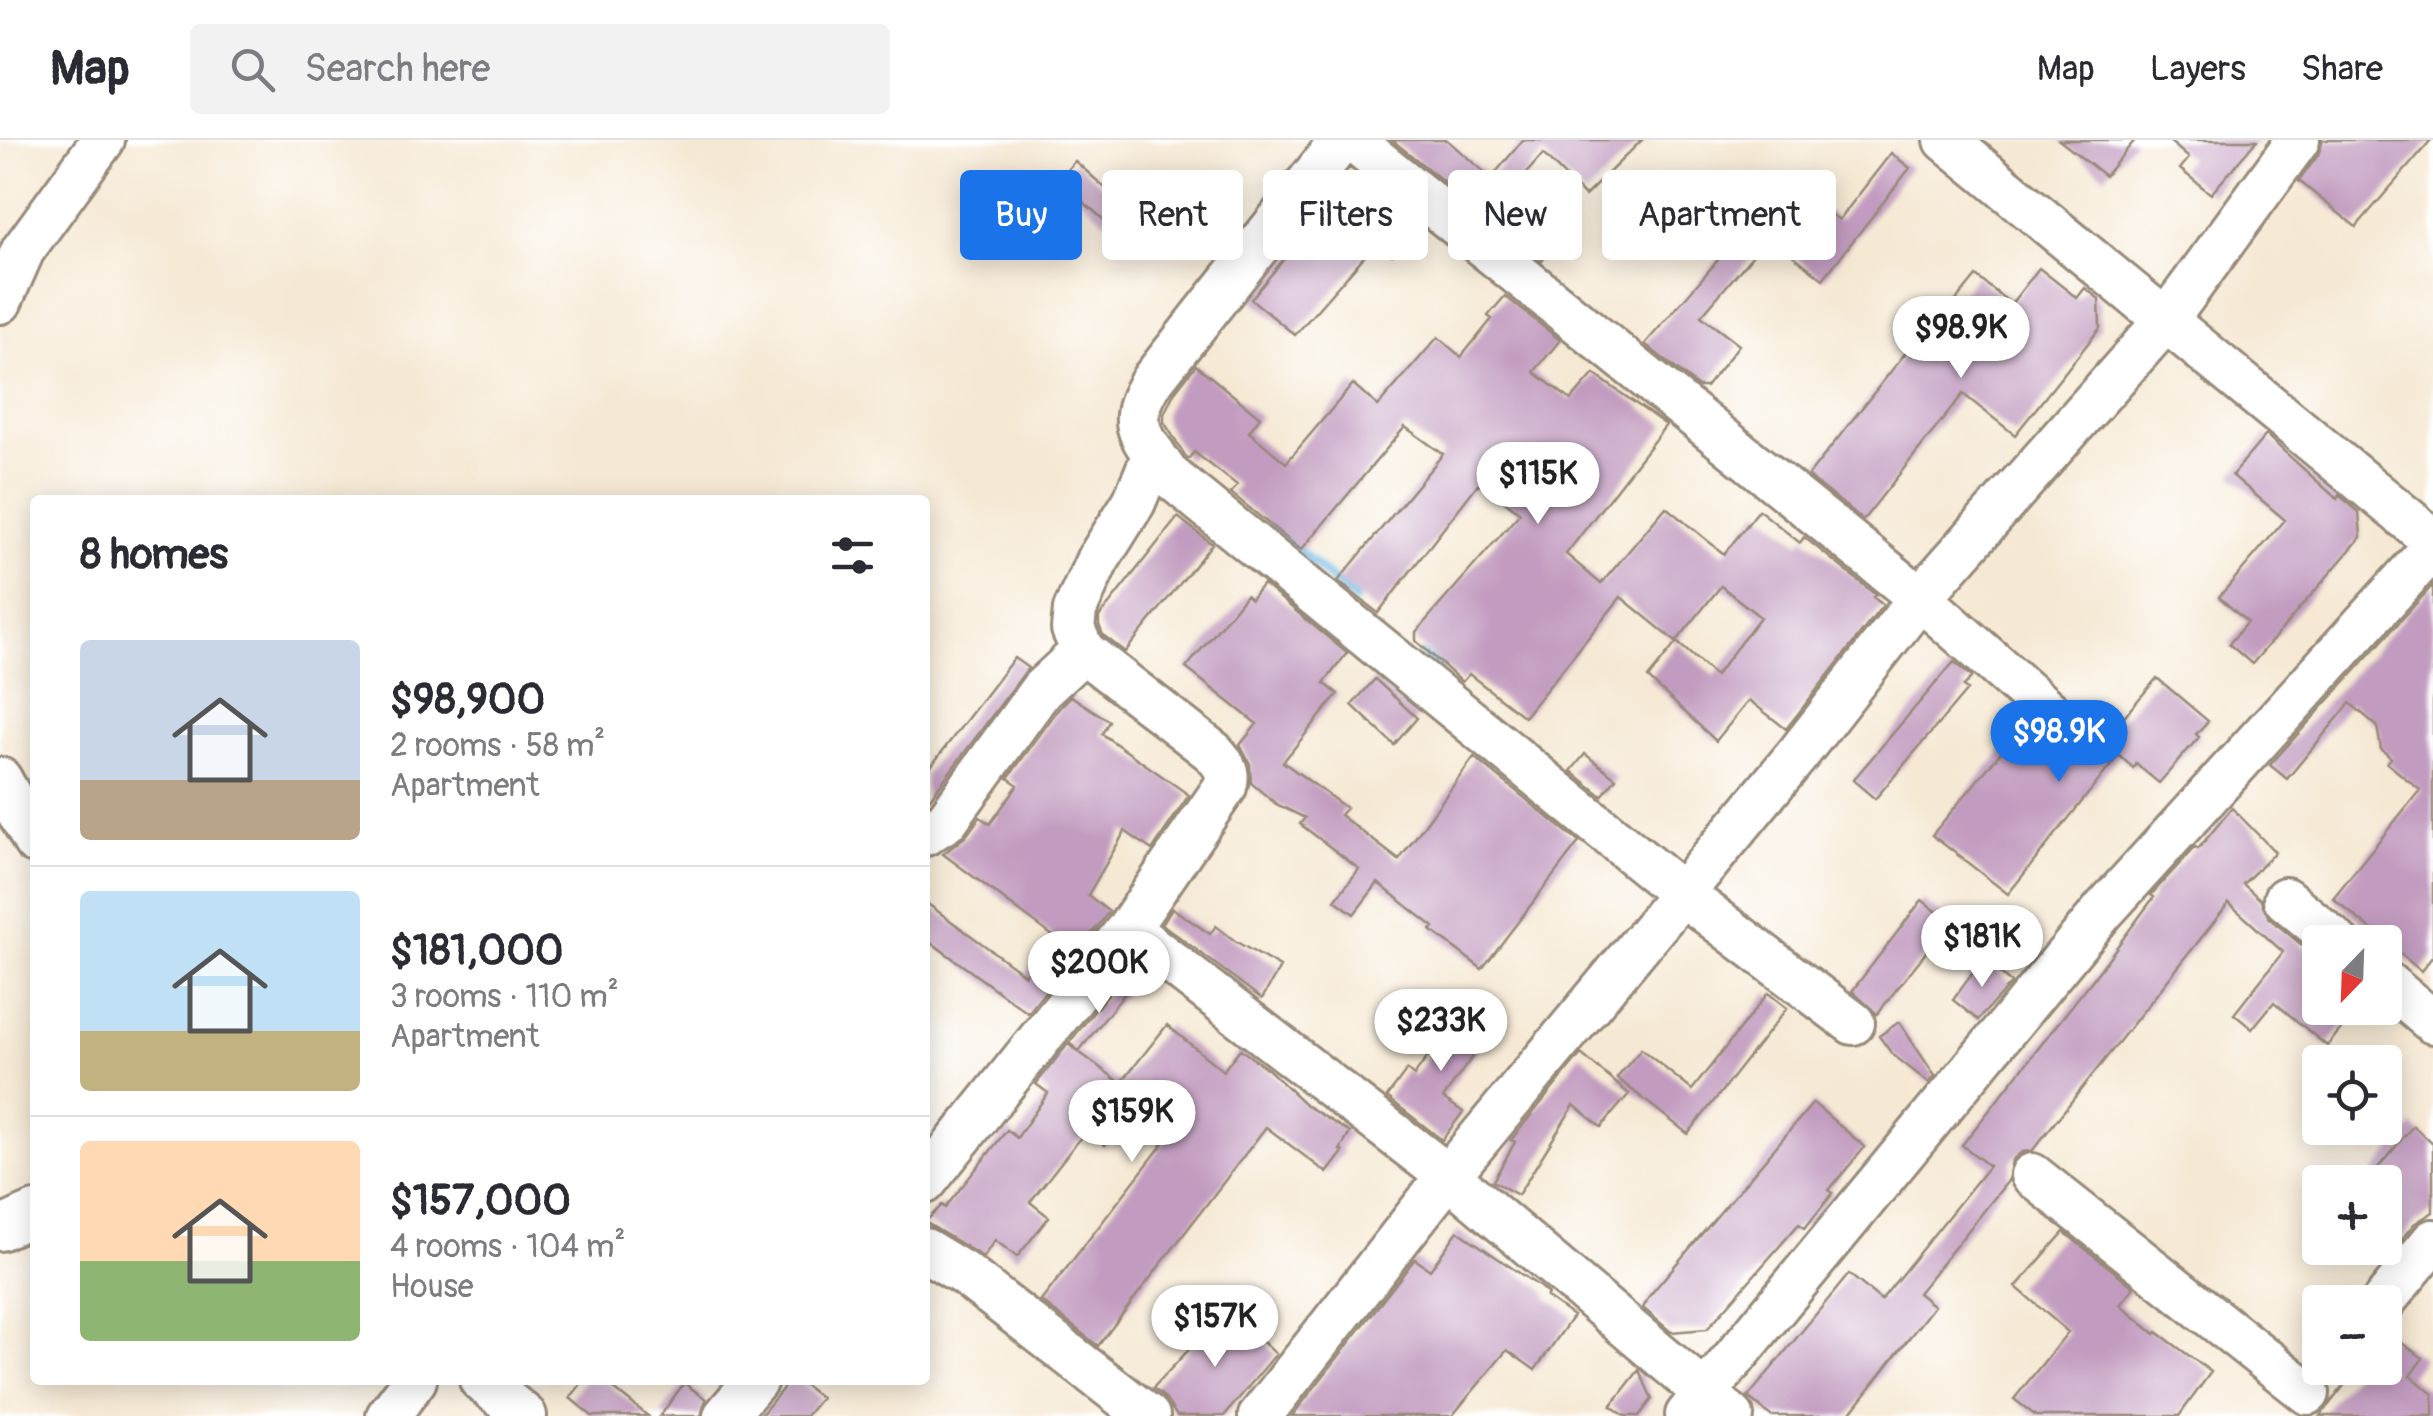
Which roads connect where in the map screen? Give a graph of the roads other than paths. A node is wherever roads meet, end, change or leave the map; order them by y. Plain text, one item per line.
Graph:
1 (102, 140) edge
2 (1342, 140) edge
3 (1352, 140) edge
4 (1946, 140) edge
5 (2298, 140) edge
6 (0, 302) edge
7 (2167, 319) junction
8 (1154, 454) junction
9 (2433, 540) edge
10 (2433, 548) edge
11 (1920, 598) junction
12 (1082, 651) junction
13 (2065, 726) dead end
14 (0, 779) edge
15 (930, 831) edge
16 (30, 833) edge
17 (1681, 893) junction
18 (2284, 899) dead end
19 (2316, 925) edge
20 (1128, 929) junction
21 (2402, 996) edge
22 (2433, 1022) edge
23 (1853, 1023) dead end
24 (2032, 1175) dead end
25 (930, 1176) edge
26 (1448, 1176) junction
27 (30, 1215) edge
28 (0, 1229) edge
29 (2433, 1241) edge
30 (930, 1253) edge
31 (2397, 1285) edge
32 (411, 1385) edge
33 (487, 1385) edge
34 (752, 1385) edge
35 (2310, 1392) edge
36 (1707, 1408) edge
37 (388, 1416) edge
38 (525, 1416) edge
39 (726, 1416) edge
40 (1148, 1416) edge
41 (1260, 1416) edge

1 - 6 street
2 - 8 street
3 - 11 street
4 - 7 street
5 - 7 street
7 - 9 street
7 - 11 street
8 - 12 street
8 - 17 street
10 - 36 street
11 - 13 street
11 - 17 street
12 - 15 street
12 - 20 street
14 - 16 street
17 - 23 street
17 - 26 street
18 - 19 street
20 - 25 street
20 - 26 street
21 - 22 street
24 - 35 street
26 - 36 street
26 - 41 street
27 - 28 street
29 - 31 street
30 - 40 street
32 - 37 street
33 - 38 street
34 - 39 street

